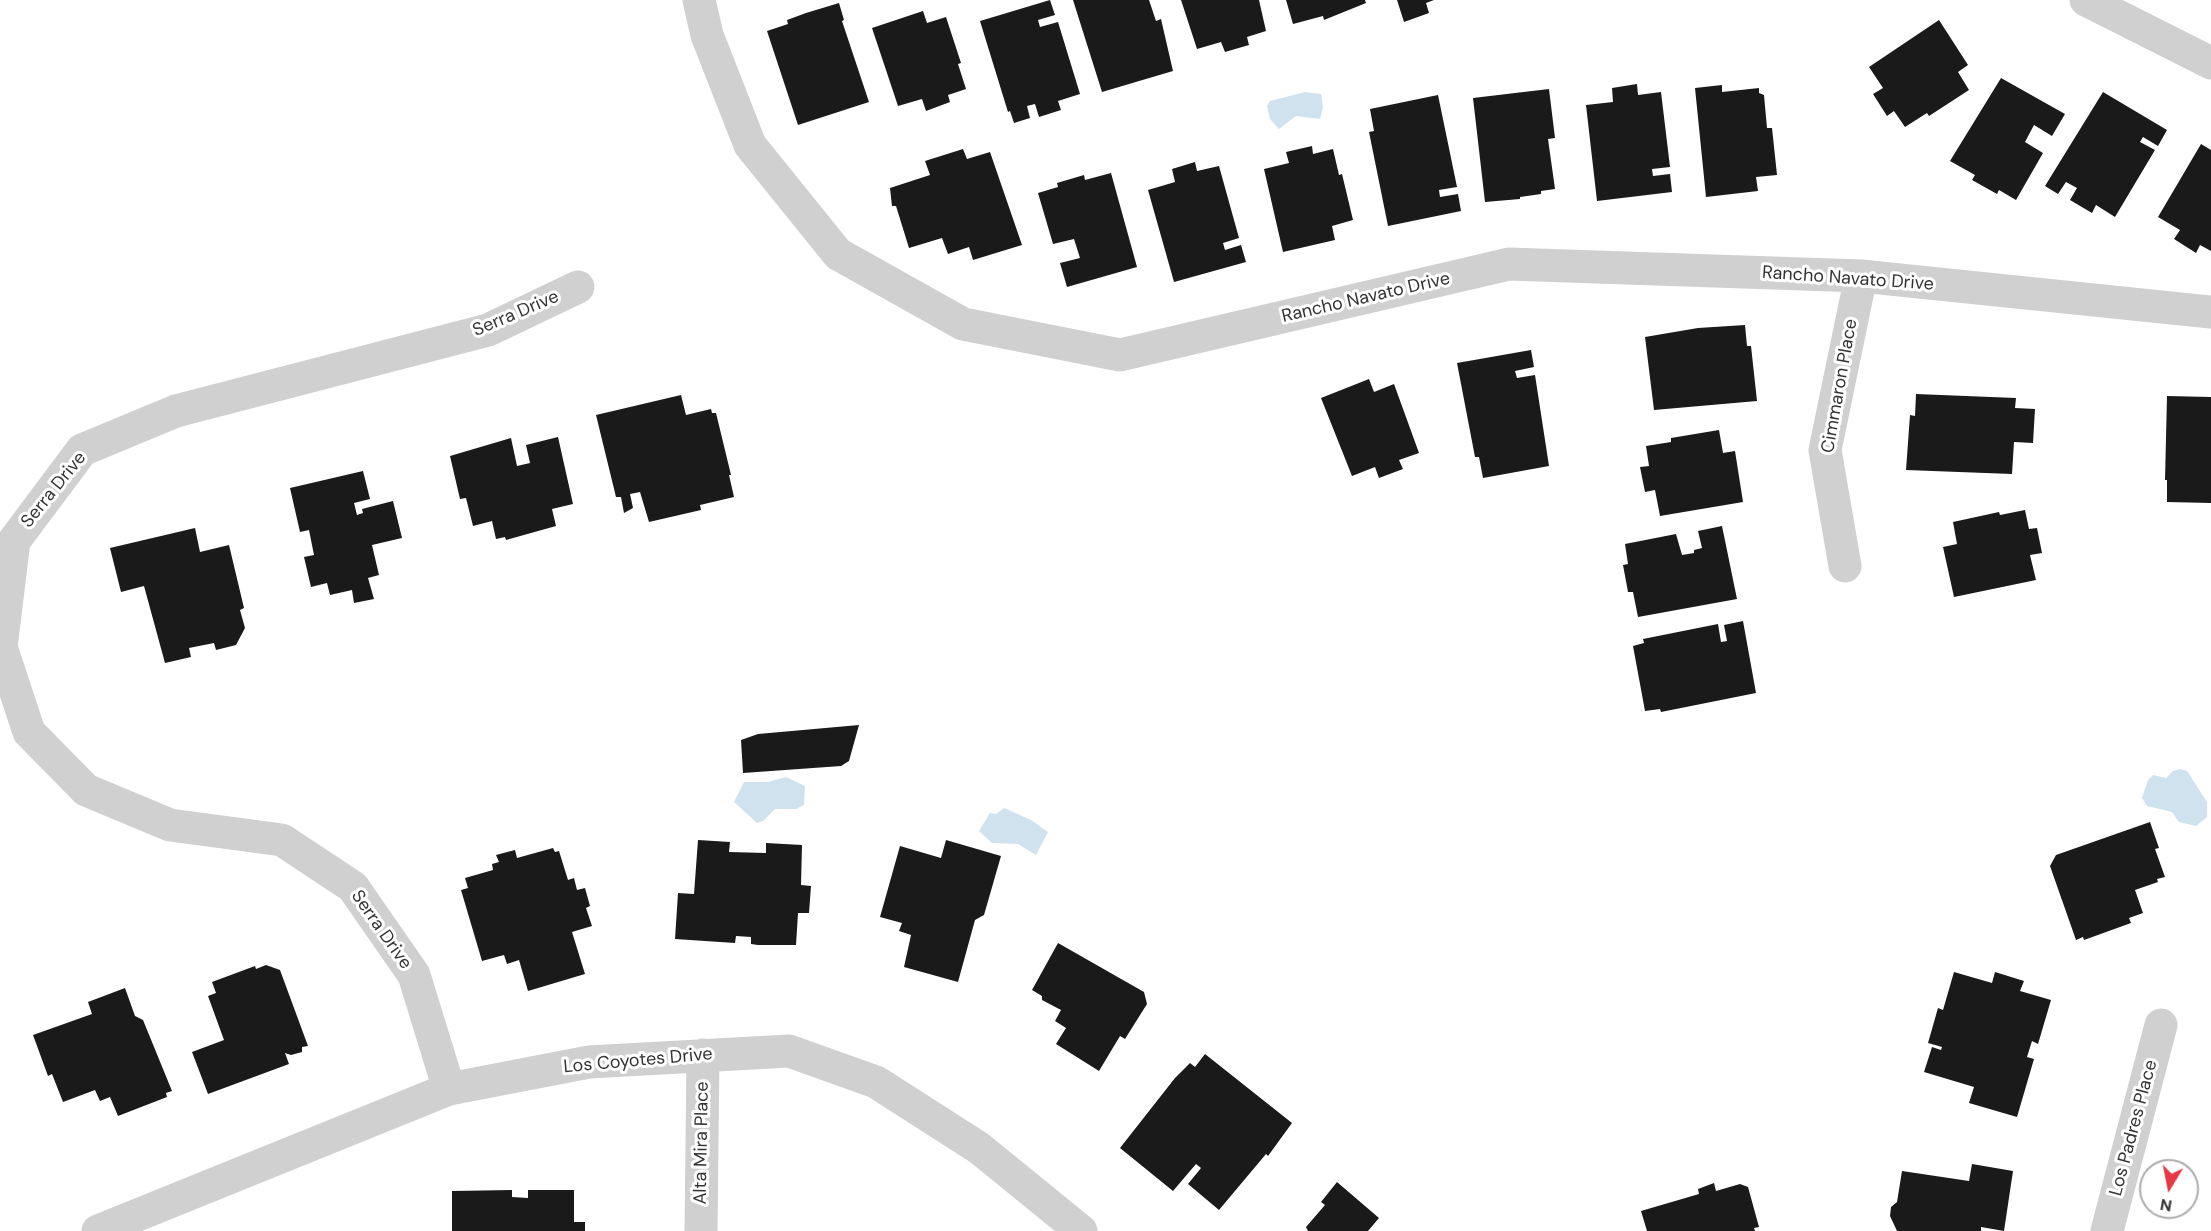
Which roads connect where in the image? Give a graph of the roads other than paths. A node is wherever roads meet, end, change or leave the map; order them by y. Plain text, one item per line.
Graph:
1 (699, 0) edge
2 (2086, 0) edge
3 (2211, 63) edge
4 (1861, 276) junction
5 (578, 287) dead end
6 (2211, 312) edge
7 (1845, 566) dead end
8 (2161, 1025) dead end
9 (703, 1054) junction
10 (449, 1089) junction
11 (98, 1231) edge
12 (701, 1231) edge
13 (1081, 1231) edge
14 (2107, 1231) edge

1 - 4 street, Rancho Navato Drive
2 - 3 street
4 - 6 street, Rancho Navato Drive
4 - 7 street, Cimmaron Place
5 - 10 street, Serra Drive
8 - 14 street, Los Padres Place
9 - 10 street, Los Coyotes Drive
9 - 12 street, Alta Mira Place
9 - 13 street, Los Coyotes Drive
10 - 11 street, Los Coyotes Drive

